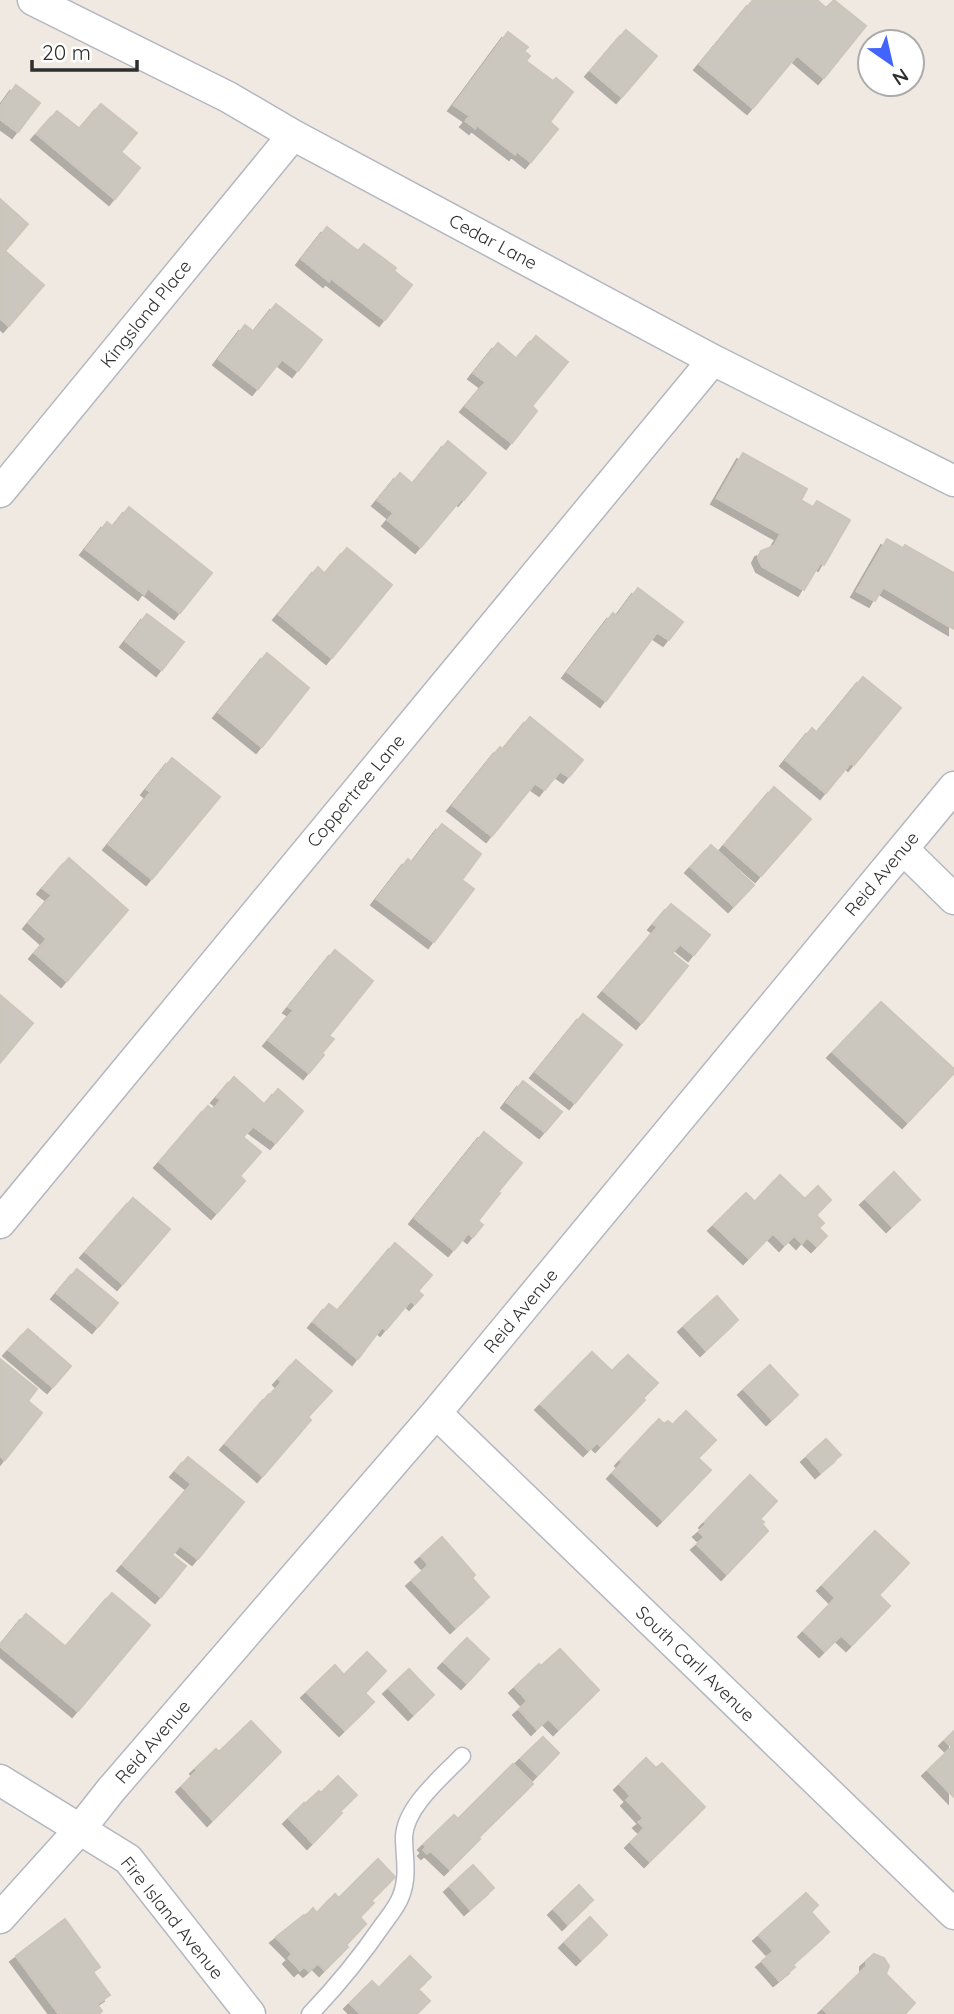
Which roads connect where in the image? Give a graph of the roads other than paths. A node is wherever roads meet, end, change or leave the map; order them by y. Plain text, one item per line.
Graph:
1 (33, 0) edge
2 (293, 135) junction
3 (713, 360) junction
4 (954, 481) edge
5 (0, 492) edge
6 (954, 788) edge
7 (903, 849) junction
8 (954, 900) edge
9 (0, 1223) edge
10 (436, 1413) junction
11 (462, 1756) dead end
12 (0, 1780) edge
13 (81, 1828) junction
14 (954, 1914) edge
15 (0, 1918) edge
16 (250, 2014) edge
17 (310, 2014) edge

1 - 2 street, Cedar Lane
2 - 3 street, Cedar Lane
2 - 5 street, Kingsland Place
3 - 4 street, Cedar Lane
3 - 9 street, Coppertree Lane
6 - 7 street, Reid Avenue
7 - 8 street
7 - 10 street, Reid Avenue
10 - 13 street, Reid Avenue
10 - 14 street, South Carll Avenue
11 - 17 lane
12 - 13 street, Fire Island Avenue
13 - 15 street
13 - 16 street, Fire Island Avenue

